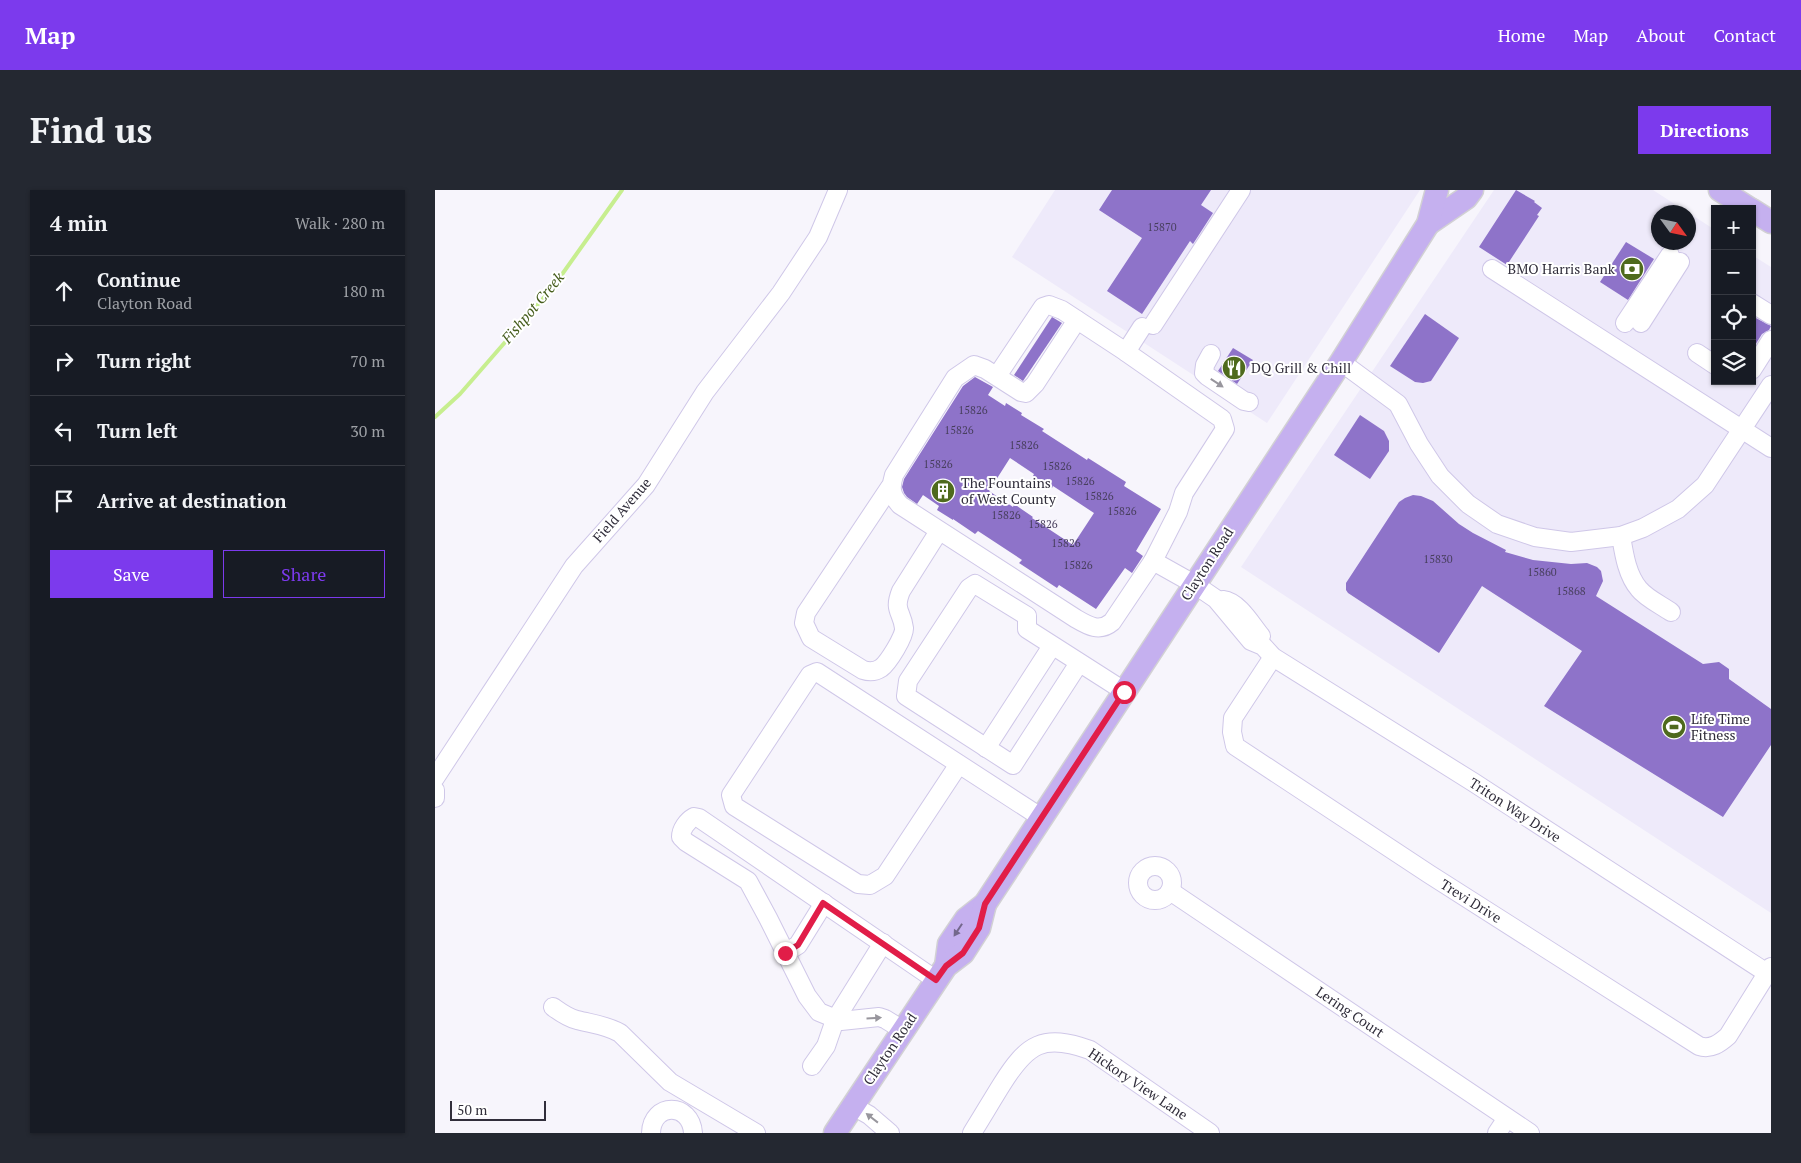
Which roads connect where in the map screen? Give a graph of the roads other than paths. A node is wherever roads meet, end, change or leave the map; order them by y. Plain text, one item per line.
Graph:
1 (838, 190) edge
2 (1241, 190) edge
3 (1437, 190) edge
4 (1471, 190) edge
5 (1720, 190) edge
6 (1743, 205) edge
7 (1756, 213) edge
8 (1771, 222) edge
9 (1428, 224) junction
10 (1678, 260) joint
11 (1492, 269) dead end
12 (1756, 306) edge
13 (1771, 315) edge
14 (1077, 320) junction
15 (1771, 340) edge
16 (1126, 352) junction
17 (1697, 353) dead end
18 (1211, 354) dead end
19 (1341, 362) junction
20 (1711, 362) edge
21 (1756, 364) edge
22 (997, 376) junction
23 (1771, 385) edge
24 (1249, 402) dead end
25 (1742, 430) junction
26 (1771, 448) edge
27 (890, 486) junction
28 (939, 531) junction
29 (1621, 536) junction
30 (1153, 561) junction
31 (1194, 584) junction
32 (1671, 612) dead end
33 (1052, 646) junction
34 (1268, 652) junction
35 (1079, 663) junction
36 (1124, 692) junction
37 (986, 748) junction
38 (959, 764) junction
39 (435, 778) edge
40 (435, 790) edge
41 (435, 798) edge
42 (1042, 818) junction
43 (762, 861) junction
44 (748, 881) junction
45 (1170, 891) dead end
46 (823, 903) junction
47 (883, 944) junction
48 (785, 953) junction
49 (1769, 970) edge
50 (941, 973) junction
51 (553, 1007) dead end
52 (838, 1021) junction
53 (903, 1030) junction
54 (812, 1066) dead end
55 (853, 1106) junction
56 (1507, 1118) junction
57 (698, 1131) edge
58 (840, 1131) edge
59 (651, 1133) edge
60 (756, 1133) edge
61 (890, 1133) edge
62 (972, 1133) edge
63 (1210, 1133) edge
64 (1497, 1133) edge
65 (1530, 1133) edge

1 - 39 street, Field Avenue
2 - 16 street
3 - 9 main road, Clayton Road
4 - 9 main road, Clayton Road
5 - 6 main road
7 - 8 main road
9 - 19 main road, Clayton Road
10 - 10 street
11 - 25 street
12 - 13 street
14 - 16 street
14 - 22 street
14 - 22 street
15 - 21 street
16 - 30 street
17 - 20 street
18 -> 24 street
19 - 29 street
19 - 31 main road, Clayton Road
22 - 27 street
23 - 25 street
25 - 26 street
25 - 29 street
27 - 28 street
27 - 28 street
28 - 30 street
29 - 32 street
30 - 31 street, Triton Way Drive
31 - 34 street, Triton Way Drive
31 - 36 main road, Clayton Road
33 - 35 street
33 - 37 street
33 - 37 street
34 - 49 street, Triton Way Drive
34 - 49 street, Trevi Drive
35 - 36 street
35 - 37 street
36 - 42 main road, Clayton Road
38 - 38 street
38 - 42 street
40 - 41 street
42 - 50 main road, Clayton Road
43 - 44 street
43 - 44 street
43 - 46 street
44 - 48 street
45 - 56 street, Lering Court
46 - 47 street
46 - 48 street
47 - 50 street
47 - 52 street
48 - 52 street
50 - 53 main road, Clayton Road
51 - 60 street
52 -> 53 street
52 - 54 street
53 - 55 main road, Clayton Road
55 - 58 main road, Clayton Road
61 -> 55 street
56 - 64 street
56 - 65 street, Lering Court
57 - 59 street
62 - 63 street, Hickory View Lane

